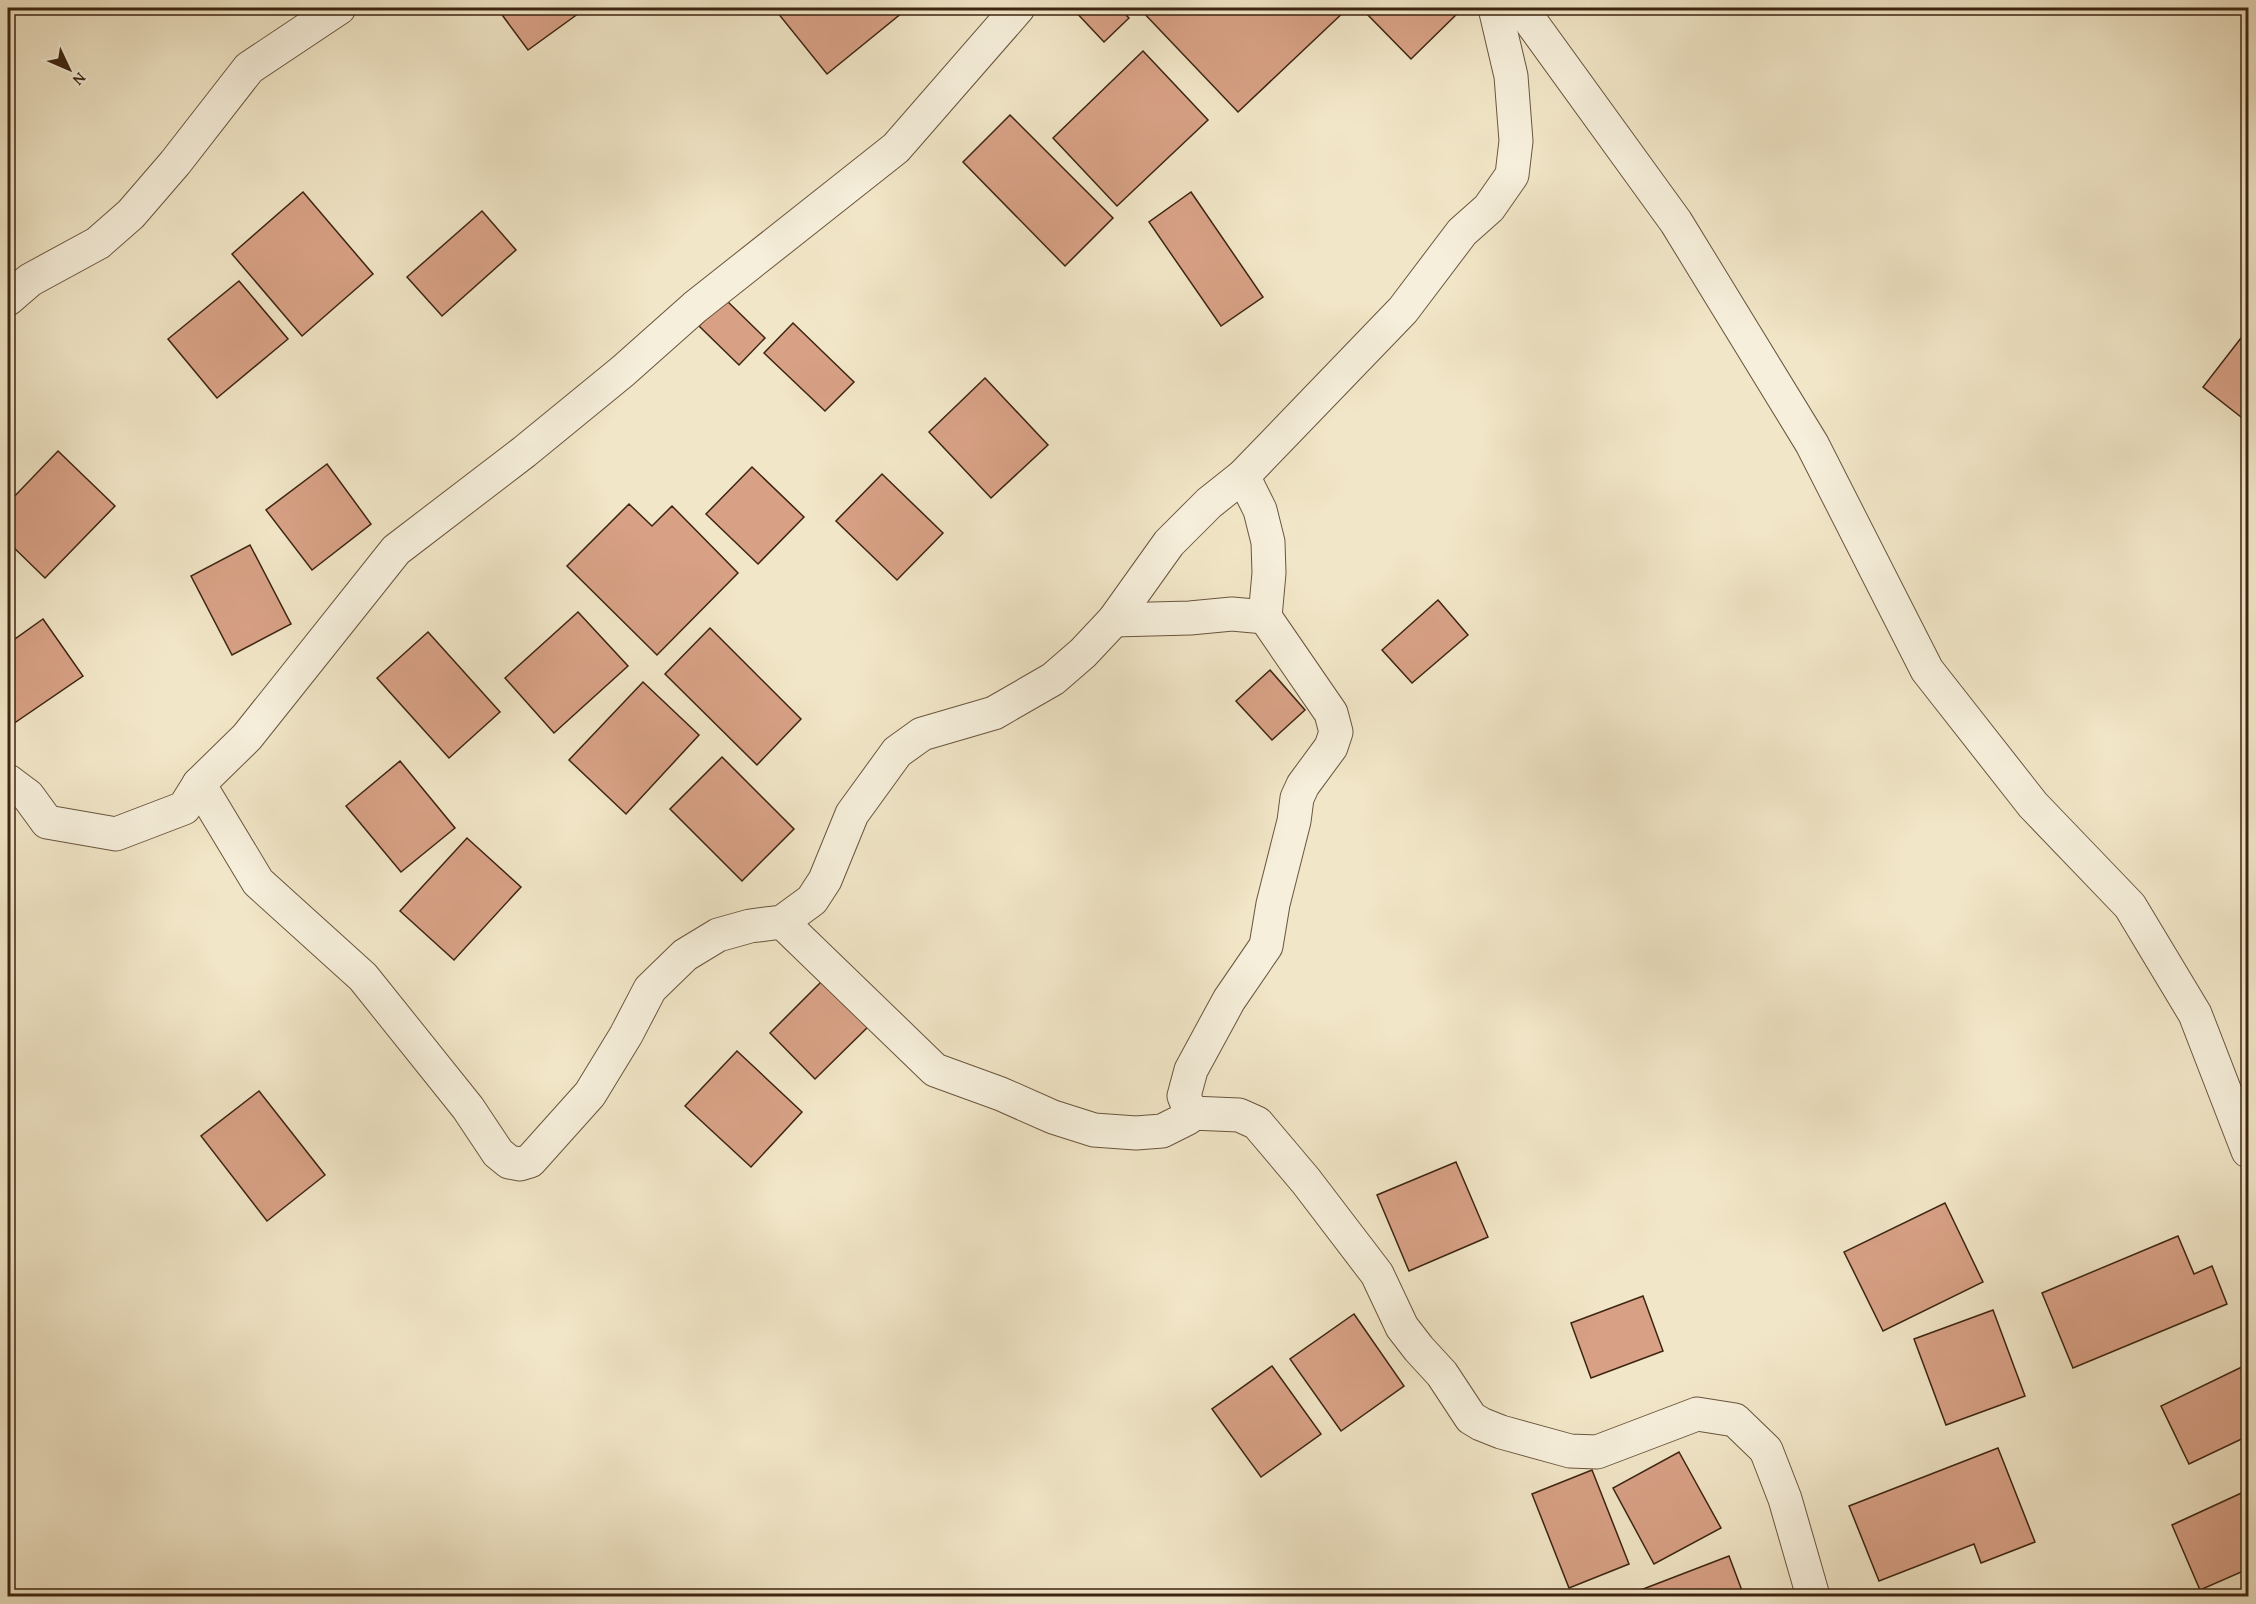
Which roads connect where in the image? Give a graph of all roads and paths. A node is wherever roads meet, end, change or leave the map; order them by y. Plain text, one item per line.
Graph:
1 (339, 8) edge
2 (1018, 8) edge
3 (1495, 8) edge
4 (1521, 8) edge
5 (8, 299) edge
6 (1242, 476) junction
7 (1265, 616) junction
8 (1114, 620) junction
9 (8, 781) edge
10 (199, 784) junction
11 (782, 922) junction
12 (1191, 1113) junction
13 (2248, 1151) edge
14 (1813, 1596) edge

1 - 5 street
2 - 10 street
3 - 6 street
4 - 13 street
6 - 7 street
6 - 8 street
7 - 8 street
7 - 12 street
8 - 11 street
9 - 10 street
10 - 11 street
11 - 12 street
12 - 14 street

